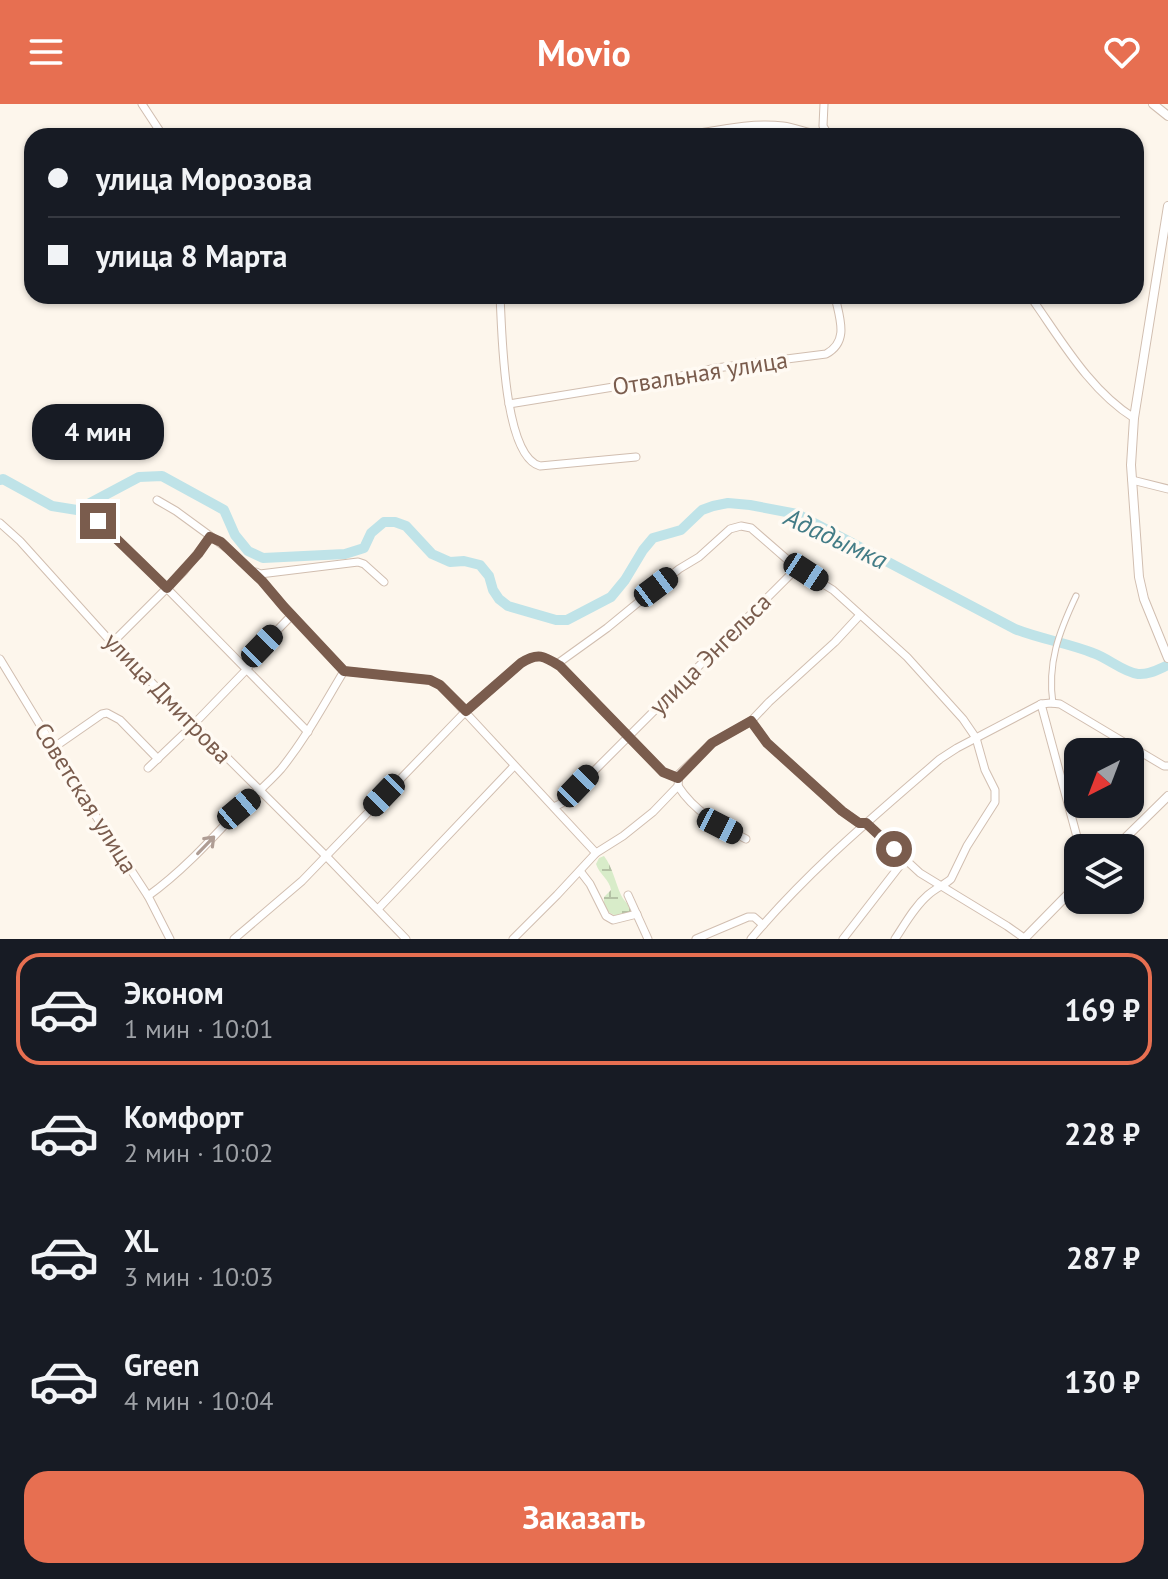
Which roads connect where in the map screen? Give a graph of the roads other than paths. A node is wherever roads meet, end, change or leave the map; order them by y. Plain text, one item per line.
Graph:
1 (142, 104) edge
2 (824, 104) edge
3 (1153, 104) edge
4 (1168, 116) edge
5 (158, 128) edge
6 (735, 128) edge
7 (792, 128) edge
8 (824, 128) edge
9 (1168, 206) edge
10 (500, 304) edge
11 (836, 304) edge
12 (1036, 304) edge
13 (509, 404) junction
14 (1134, 418) junction
15 (636, 457) dead end
16 (1132, 480) junction
17 (1168, 489) edge
18 (157, 500) dead end
19 (94, 515) dead end
20 (0, 523) edge
21 (210, 537) junction
22 (797, 568) junction
23 (251, 569) junction
24 (384, 582) dead end
25 (167, 588) junction
26 (1076, 596) dead end
27 (292, 615) junction
28 (860, 615) junction
29 (112, 643) junction
30 (1166, 655) edge
31 (0, 659) edge
32 (557, 664) junction
33 (247, 669) junction
34 (344, 671) junction
35 (1041, 704) junction
36 (1053, 704) junction
37 (466, 711) junction
38 (751, 721) junction
39 (193, 725) junction
40 (308, 732) junction
41 (628, 735) junction
42 (976, 738) junction
43 (53, 748) junction
44 (158, 759) junction
45 (514, 766) junction
46 (1168, 766) edge
47 (148, 768) dead end
48 (678, 782) junction
49 (260, 792) junction
50 (1168, 796) edge
51 (554, 807) junction
52 (866, 823) junction
53 (1076, 834) edge
54 (1129, 834) edge
55 (746, 839) dead end
56 (596, 853) junction
57 (326, 856) junction
58 (905, 859) junction
59 (580, 871) junction
60 (940, 885) junction
61 (628, 895) dead end
62 (148, 896) junction
63 (1064, 898) edge
64 (378, 909) junction
65 (637, 914) junction
66 (763, 925) junction
67 (399, 937) edge
68 (170, 939) edge
69 (234, 939) edge
70 (513, 939) edge
71 (648, 939) edge
72 (696, 939) edge
73 (751, 939) edge
74 (843, 939) edge
75 (895, 939) edge
76 (1024, 939) edge

1 - 5 street
2 - 8 street
3 - 4 street
6 - 7 street
9 - 14 street
10 - 13 street
11 - 13 street, Отвальная улица
12 - 14 street
13 - 15 street
14 - 16 street
16 - 17 street
16 - 30 street
18 - 21 street
19 - 25 street
20 - 29 street, улица Дмитрова
21 - 23 street
21 - 25 street
22 - 28 street
22 - 32 street
22 - 41 street, улица Энгельса
23 - 24 street
23 - 27 street
25 - 29 street
25 - 33 street
26 - 36 street
27 - 33 street
27 - 34 street
28 - 38 street
28 - 42 street
29 - 39 street, улица Дмитрова
31 - 43 street, Советская улица
32 - 37 street
32 - 41 street
33 - 39 street
33 - 40 street
34 - 37 street
34 - 40 street
35 - 36 street
35 - 42 street
35 - 53 street
36 - 46 street
37 - 45 street
37 - 57 street
38 - 48 street
38 - 52 street
39 - 44 street
39 - 49 street, улица Дмитрова
40 - 49 street
41 - 48 street
41 - 51 street, улица Энгельса
42 - 52 street
42 - 60 street
43 - 44 street
43 - 62 street, Советская улица
44 - 47 street
45 - 51 street
45 - 64 street
48 - 55 street
48 - 56 street
49 - 57 street, улица Дмитрова
62 -> 49 street
50 - 54 street
51 - 56 street
52 - 58 street
52 - 66 street
56 - 59 street
57 - 64 street, улица Дмитрова
57 - 69 street
58 - 60 street
58 - 74 street
59 - 65 street
59 - 70 street
60 - 75 street
60 - 76 street
61 - 65 street
62 - 68 street, Советская улица
63 - 76 street
64 - 67 street, улица Дмитрова
65 - 71 street
66 - 72 street
66 - 73 street

